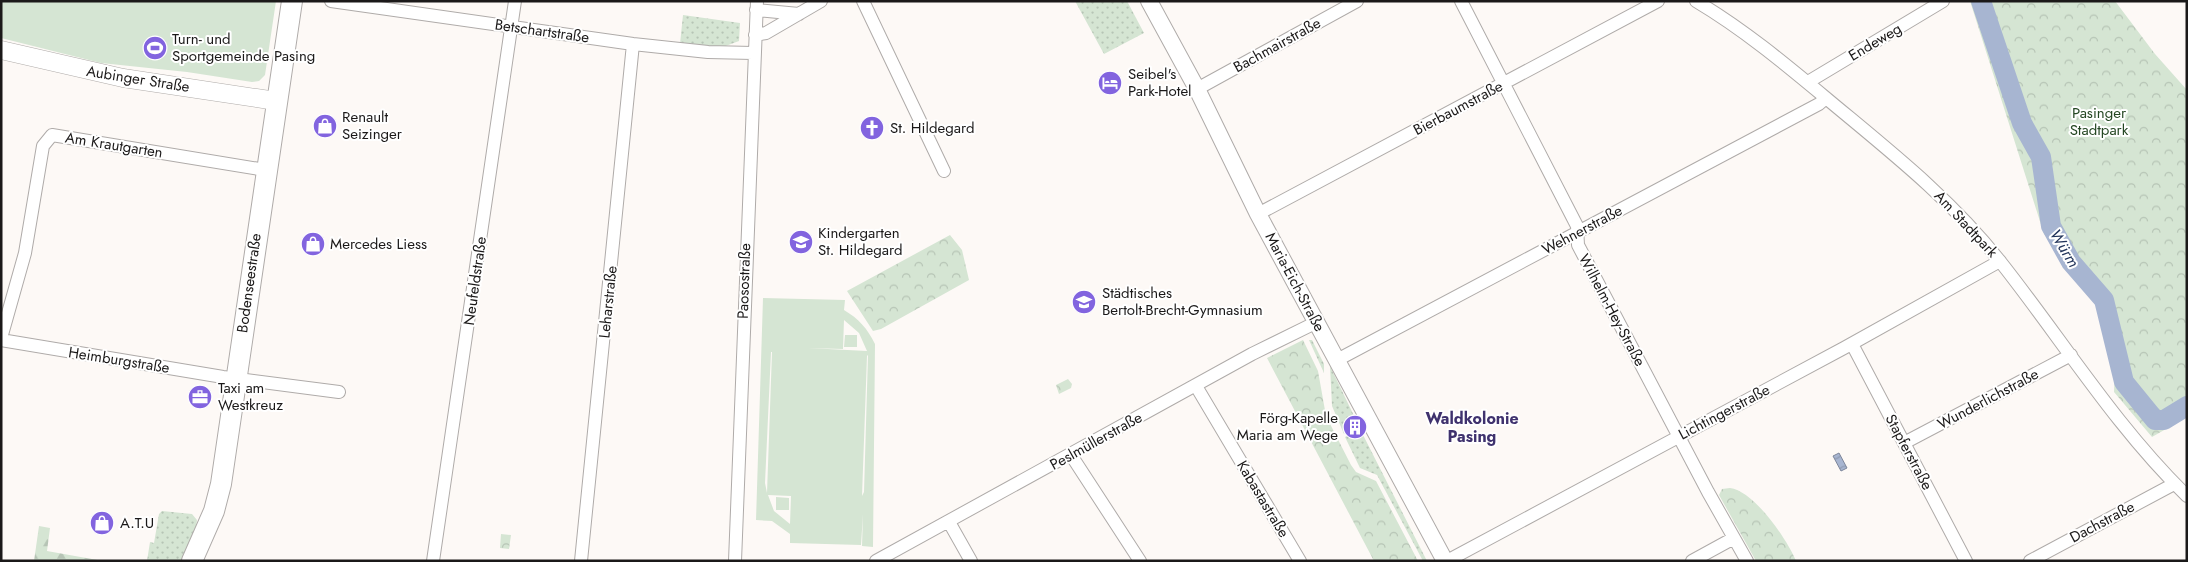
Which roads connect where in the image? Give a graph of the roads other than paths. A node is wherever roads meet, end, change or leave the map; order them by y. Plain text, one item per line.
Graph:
1 (292, 1) edge
2 (331, 1) edge
3 (515, 1) edge
4 (821, 1) edge
5 (863, 1) edge
6 (1149, 1) edge
7 (1357, 1) edge
8 (1461, 1) edge
9 (1658, 1) edge
10 (1696, 1) edge
11 (1943, 1) edge
12 (756, 5) edge
13 (799, 14) junction
14 (511, 26) junction
15 (755, 35) junction
16 (633, 44) junction
17 (1, 50) edge
18 (754, 53) junction
19 (1808, 82) junction
20 (1503, 84) junction
21 (1197, 89) junction
22 (1826, 98) junction
23 (276, 101) junction
24 (265, 170) junction
25 (944, 171) dead end
26 (1258, 214) junction
27 (1577, 234) junction
28 (2000, 261) junction
29 (1317, 322) junction
30 (1, 339) edge
31 (1852, 344) junction
32 (2071, 355) junction
33 (1336, 360) junction
34 (236, 379) junction
35 (1196, 386) junction
36 (339, 392) dead end
37 (1678, 436) junction
38 (1904, 443) junction
39 (1071, 455) junction
40 (2174, 484) junction
41 (2187, 496) edge
42 (949, 522) junction
43 (1734, 538) junction
44 (192, 561) edge
45 (433, 561) edge
46 (581, 561) edge
47 (735, 561) edge
48 (876, 561) edge
49 (971, 561) edge
50 (1140, 561) edge
51 (1300, 561) edge
52 (1446, 561) edge
53 (1692, 561) edge
54 (1748, 561) edge
55 (1966, 561) edge
56 (2030, 561) edge

1 - 23 main road, Bodenseestraße
2 - 14 street, Betschartstraße
3 - 14 street, Neufeldstraße
4 - 13 street
5 - 25 street
6 - 21 street, Maria-Eich-Straße
7 - 21 street, Bachmairstraße
8 - 20 street, Wilhelm-Hey-Straße
9 - 20 street, Bierbaumstraße
10 - 19 street, Am Stadtpark
11 - 19 street, Endeweg
12 - 13 street
12 - 15 street, Paosostraße
13 - 15 street
14 - 16 street, Betschartstraße
14 - 45 street, Neufeldstraße
15 - 18 street, Paosostraße
16 - 18 street, Betschartstraße
16 - 46 street, Leharstraße
17 - 23 main road, Aubinger Straße
18 - 47 street, Paosostraße
19 - 22 street, Am Stadtpark
20 - 26 street, Bierbaumstraße
20 - 27 street, Wilhelm-Hey-Straße
21 - 26 street, Maria-Eich-Straße
22 - 27 street, Wehnerstraße
22 - 28 street, Am Stadtpark
23 - 24 main road, Bodenseestraße
24 - 30 street, Am Krautgarten
24 - 34 main road, Bodenseestraße
26 - 29 street, Maria-Eich-Straße
27 - 33 street, Wehnerstraße
27 - 37 street, Wilhelm-Hey-Straße
28 - 31 street, Lichtingerstraße
28 - 32 street, Am Stadtpark
29 - 33 street, Maria-Eich-Straße
29 - 35 street, Peslmüllerstraße
30 - 34 street, Heimburgstraße
31 - 37 street, Lichtingerstraße
31 - 38 street, Stapferstraße
32 - 38 street, Wunderlichstraße
32 - 40 street, Am Stadtpark
33 - 52 street, Maria-Eich-Straße
34 - 36 street, Heimburgstraße
34 - 44 main road, Bodenseestraße
35 - 39 street, Peslmüllerstraße
35 - 51 street, Kabastastraße
37 - 43 street, Wilhelm-Hey-Straße
37 - 52 street, Lichtingerstraße
38 - 55 street, Stapferstraße
39 - 42 street, Peslmüllerstraße
39 - 50 street
40 - 41 street, Am Stadtpark
40 - 56 street, Dachstraße
42 - 48 street, Peslmüllerstraße
42 - 49 street
43 - 53 street
43 - 54 street, Wilhelm-Hey-Straße

